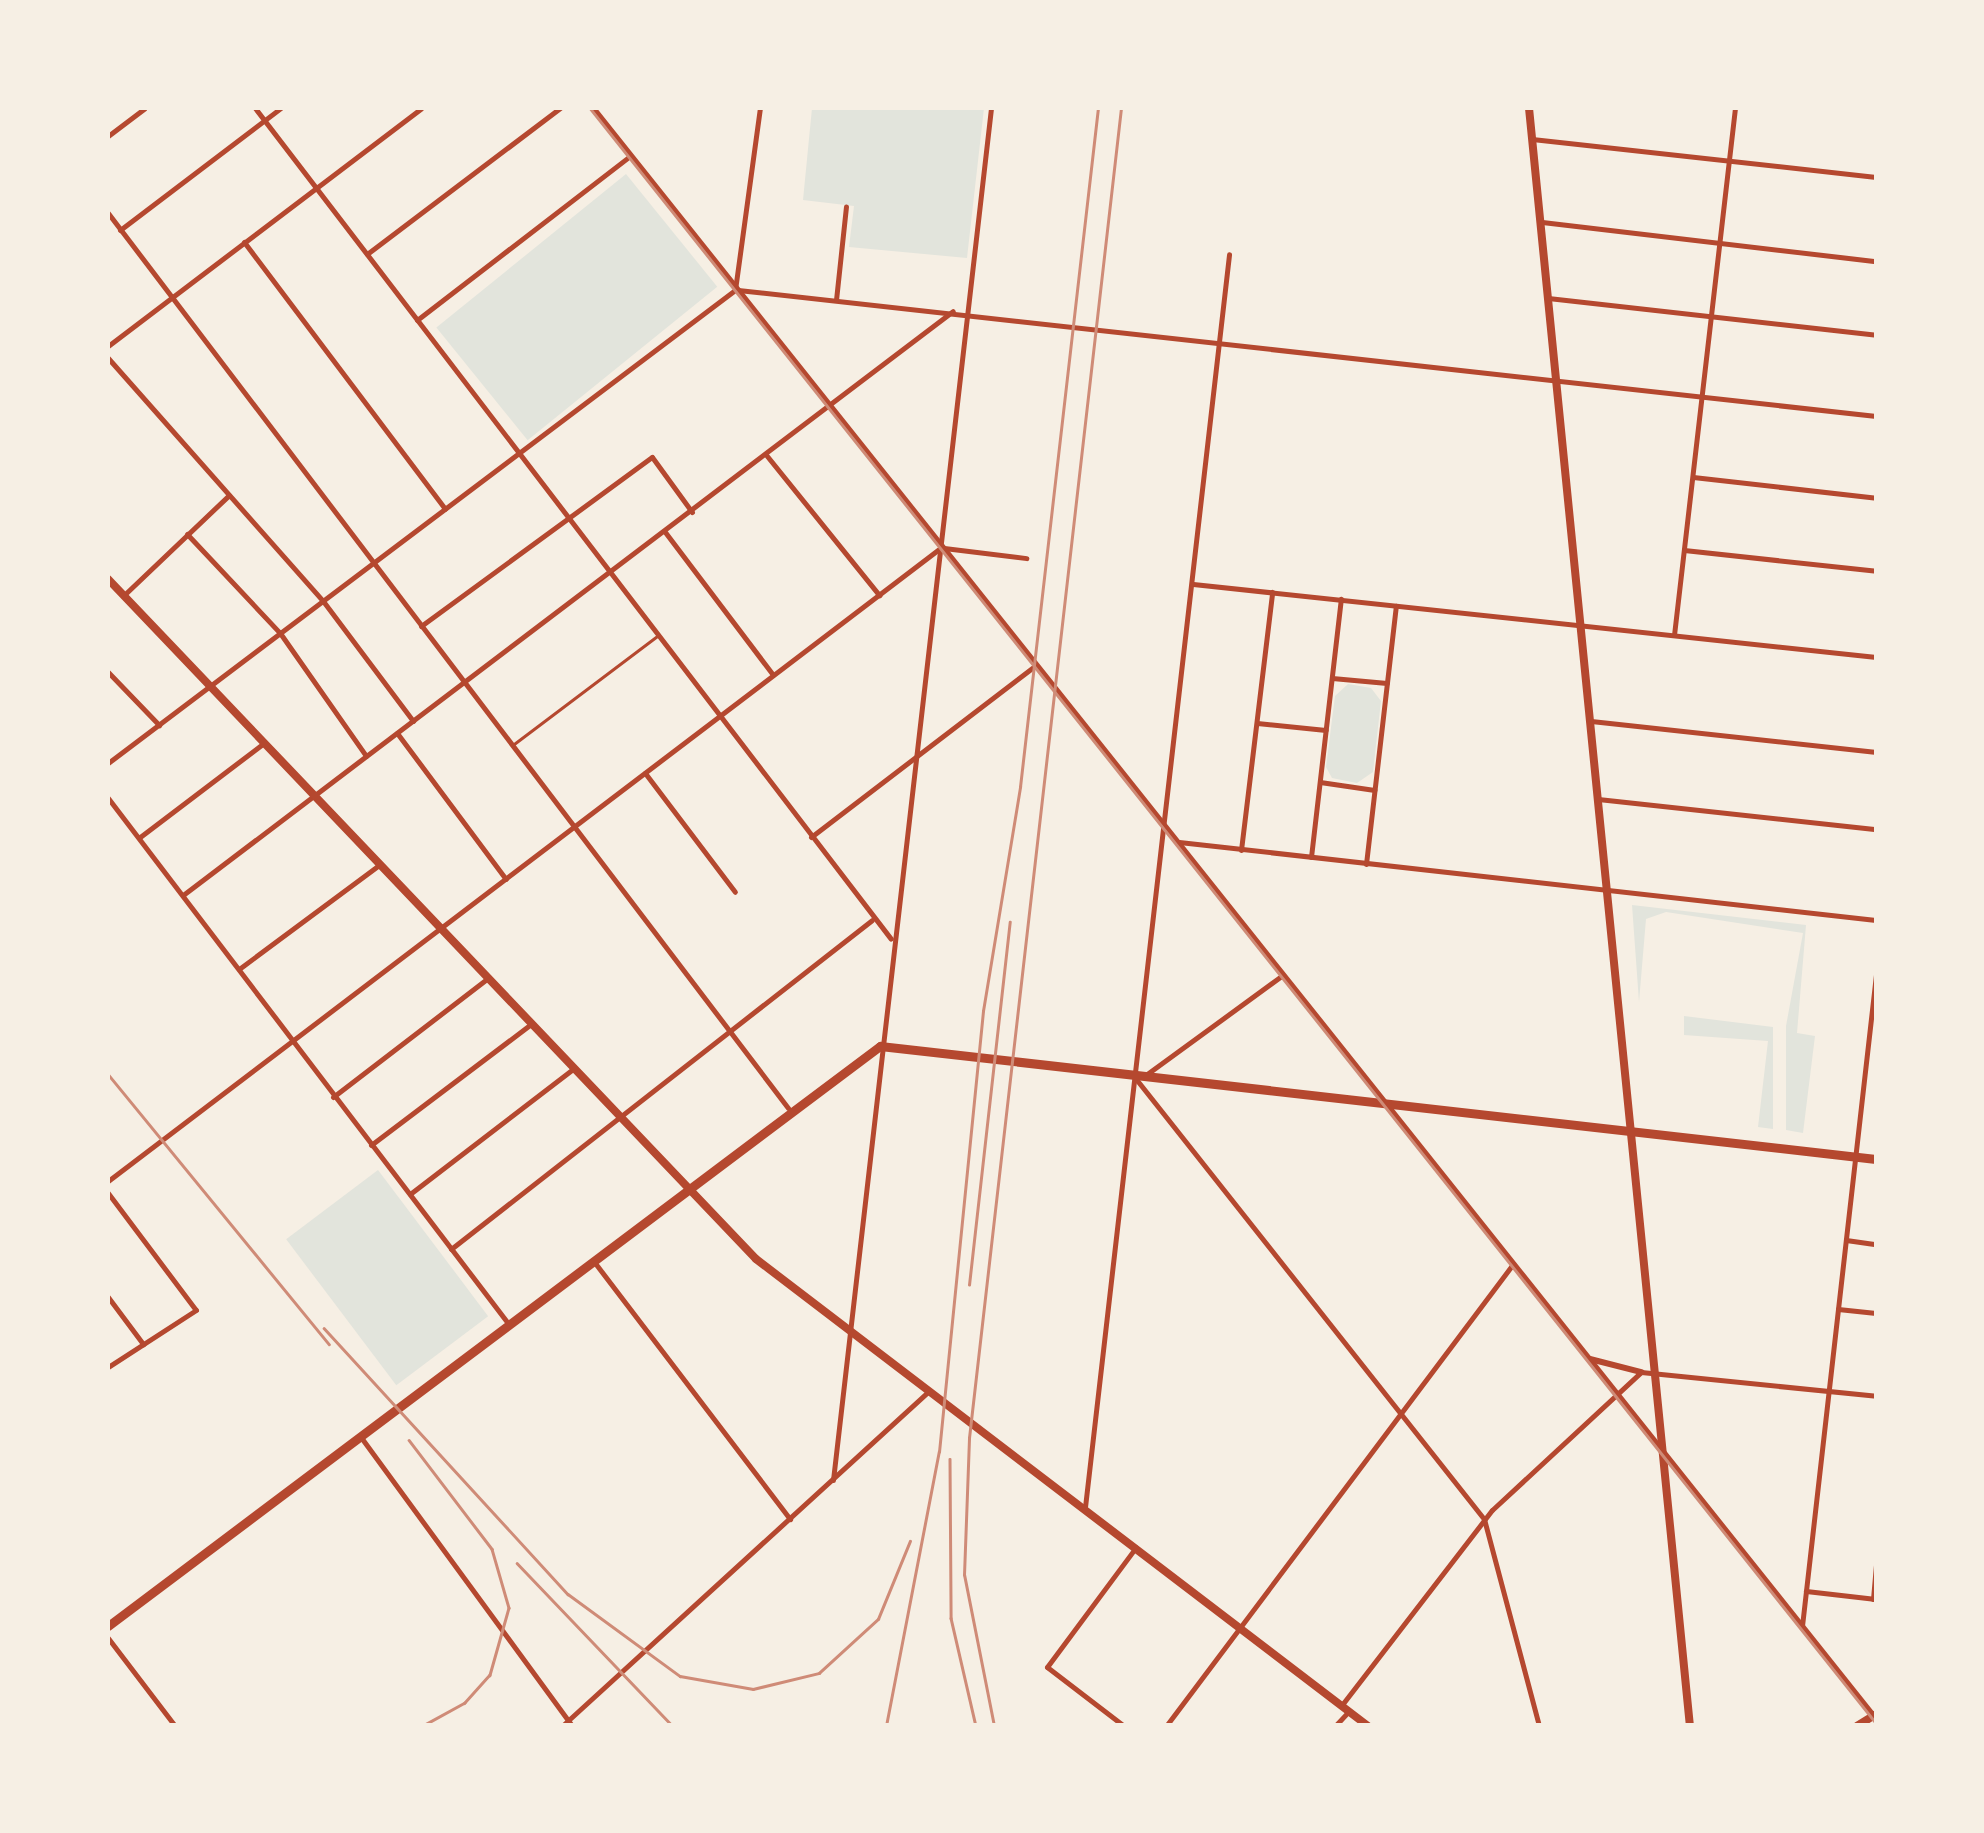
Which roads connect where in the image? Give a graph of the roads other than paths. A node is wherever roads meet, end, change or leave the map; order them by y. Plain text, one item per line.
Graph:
1 (146, 108) edge
2 (255, 108) edge
3 (281, 108) edge
4 (421, 108) edge
5 (560, 108) edge
6 (592, 108) edge
7 (760, 108) edge
8 (991, 108) edge
9 (1529, 108) edge
10 (1735, 108) edge
11 (265, 120) junction
12 (108, 136) edge
13 (1532, 140) junction
14 (630, 156) junction
15 (1729, 160) junction
16 (1876, 177) edge
17 (317, 187) junction
18 (846, 206) dead end
19 (108, 213) edge
20 (1540, 222) junction
21 (120, 230) junction
22 (244, 242) junction
23 (1719, 244) junction
24 (367, 254) junction
25 (1228, 254) dead end
26 (1876, 261) edge
27 (735, 290) junction
28 (170, 298) junction
29 (1548, 298) junction
30 (836, 300) junction
31 (953, 312) junction
32 (967, 313) junction
33 (1711, 316) junction
34 (417, 320) junction
35 (1876, 335) edge
36 (1218, 341) junction
37 (108, 346) edge
38 (108, 358) edge
39 (1556, 380) junction
40 (1702, 396) junction
41 (831, 407) junction
42 (1876, 416) edge
43 (518, 454) junction
44 (767, 456) junction
45 (1693, 477) junction
46 (229, 495) junction
47 (1876, 498) edge
48 (446, 508) junction
49 (692, 512) junction
50 (566, 519) junction
51 (664, 532) junction
52 (188, 534) junction
53 (942, 547) junction
54 (1684, 550) junction
55 (1026, 558) dead end
56 (372, 563) junction
57 (1876, 572) edge
58 (608, 574) junction
59 (108, 579) edge
60 (1192, 584) junction
61 (1272, 592) junction
62 (124, 596) junction
63 (879, 596) junction
64 (1341, 599) junction
65 (323, 601) junction
66 (1396, 606) junction
67 (421, 626) junction
68 (1580, 626) junction
69 (280, 633) junction
70 (656, 636) junction
71 (1674, 636) junction
72 (1876, 657) edge
73 (1036, 666) junction
74 (108, 672) edge
75 (773, 675) junction
76 (1332, 678) junction
77 (464, 683) junction
78 (1387, 684) junction
79 (209, 687) junction
80 (718, 717) junction
81 (413, 721) junction
82 (1590, 721) junction
83 (1257, 723) junction
84 (158, 725) junction
85 (1326, 730) junction
86 (397, 734) junction
87 (264, 743) junction
88 (512, 745) junction
89 (1876, 752) edge
90 (366, 756) junction
91 (914, 758) junction
92 (108, 763) edge
93 (645, 773) junction
94 (1320, 782) junction
95 (1374, 790) junction
96 (314, 796) junction
97 (108, 798) edge
98 (1598, 800) junction
99 (1162, 824) junction
100 (572, 829) junction
101 (1876, 829) edge
102 (810, 837) junction
103 (140, 838) junction
104 (1176, 842) junction
105 (1241, 850) junction
106 (1311, 857) junction
107 (379, 864) junction
108 (1366, 864) junction
109 (506, 879) junction
110 (1607, 890) junction
111 (735, 892) dead end
112 (183, 895) junction
113 (872, 920) junction
114 (1876, 920) edge
115 (441, 929) junction
116 (892, 939) junction
117 (239, 970) junction
118 (1876, 974) edge
119 (1283, 975) junction
120 (488, 978) junction
121 (1875, 1003) edge
122 (531, 1024) junction
123 (727, 1030) junction
124 (291, 1043) junction
125 (880, 1046) junction
126 (574, 1068) junction
127 (1866, 1070) junction
128 (1876, 1071) edge
129 (1135, 1076) junction
130 (333, 1097) junction
131 (1387, 1106) junction
132 (788, 1108) junction
133 (618, 1114) junction
134 (1631, 1131) junction
135 (371, 1145) junction
136 (1856, 1157) junction
137 (1876, 1159) edge
138 (108, 1181) edge
139 (686, 1189) junction
140 (108, 1194) edge
141 (410, 1194) junction
142 (1846, 1240) junction
143 (1876, 1244) edge
144 (451, 1250) junction
145 (593, 1260) junction
146 (1513, 1264) junction
147 (108, 1297) edge
148 (1838, 1309) junction
149 (1876, 1313) edge
150 (507, 1322) junction
151 (848, 1328) junction
152 (143, 1344) junction
153 (1590, 1360) junction
154 (108, 1367) edge
155 (1655, 1371) junction
156 (1641, 1372) junction
157 (929, 1390) junction
158 (1828, 1391) junction
159 (1616, 1392) junction
160 (1876, 1396) edge
161 (1398, 1413) junction
162 (360, 1436) junction
163 (1662, 1451) junction
164 (832, 1480) junction
165 (1084, 1510) junction
166 (790, 1519) junction
167 (1484, 1519) junction
168 (1136, 1547) junction
169 (1876, 1564) edge
170 (1806, 1591) junction
171 (1874, 1599) edge
172 (108, 1626) edge
173 (1802, 1626) junction
174 (1239, 1627) junction
175 (108, 1638) edge
176 (1345, 1708) junction
177 (1875, 1716) edge
178 (568, 1724) edge
179 (175, 1726) edge
180 (1124, 1726) edge
181 (1166, 1726) edge
182 (1335, 1726) edge
183 (1368, 1726) edge
184 (1539, 1726) edge
185 (1690, 1726) edge
186 (1857, 1726) edge

1 - 12 street
2 - 11 street
3 - 11 street
4 - 17 street
5 - 24 street
6 - 14 street
7 - 27 street
8 - 32 street
9 - 13 main road
10 - 15 street
11 - 17 street
11 - 21 street
13 - 15 street
13 - 20 main road
14 - 27 street
14 - 34 street
15 - 16 street
15 - 23 street
17 - 22 street
17 - 24 street
18 - 30 street
19 - 21 street
20 - 23 street
20 - 29 main road
21 - 28 street
22 - 28 street
22 - 48 street
23 - 26 street
23 - 33 street
24 - 34 street
25 - 36 street
27 - 30 street
27 - 41 street
27 - 43 street
28 - 37 street
28 - 56 street
29 - 33 street
29 - 39 main road
30 - 31 street
31 - 32 street
31 - 41 street
32 - 36 street
32 - 53 street
33 - 35 street
33 - 40 street
34 - 43 street
36 - 39 street
36 - 60 street
38 - 46 street
39 - 40 street
39 - 68 main road
40 - 42 street
40 - 45 street
41 - 44 street
41 - 53 street
43 - 48 street
43 - 50 street
44 - 49 street
44 - 63 street
45 - 47 street
45 - 54 street
46 - 52 street
46 - 65 street
48 - 56 street
49 - 50 street
49 - 51 street
50 - 58 street
50 - 67 street
51 - 58 street
51 - 75 street
52 - 62 street
52 - 69 street
53 - 55 street
53 - 63 street
53 - 73 street
53 - 91 street
54 - 57 street
54 - 71 street
56 - 65 street
56 - 67 street
58 - 70 street
58 - 77 street
59 - 62 main road
60 - 61 street
60 - 99 street
61 - 64 street
61 - 83 street
62 - 79 main road
63 - 75 street
64 - 66 street
64 - 76 street
65 - 69 street
65 - 81 street
66 - 68 street
66 - 78 street
67 - 77 street
68 - 71 street
68 - 82 main road
69 - 79 street
69 - 90 street
70 - 80 street
70 - 88 lane
71 - 72 street
73 - 91 street
73 - 99 street
74 - 84 street
75 - 80 street
76 - 78 street
76 - 85 street
77 - 81 street
77 - 88 street
78 - 95 street
79 - 84 street
79 - 87 main road
80 - 93 street
80 - 102 street
81 - 86 street
82 - 89 street
82 - 98 main road
83 - 85 street
83 - 105 street
84 - 92 street
85 - 94 street
86 - 90 street
86 - 109 street
87 - 96 main road
87 - 103 street
88 - 100 street
90 - 96 street
91 - 102 street
91 - 116 street
93 - 100 street
93 - 111 street
94 - 95 street
94 - 106 street
95 - 108 street
96 - 107 main road
96 - 112 street
97 - 103 street
98 - 101 street
98 - 110 main road
99 - 104 street
99 - 129 street
100 - 109 street
100 - 123 street
102 - 113 street
103 - 112 street
104 - 105 street
104 - 119 street
105 - 106 street
106 - 108 street
107 - 115 main road
107 - 117 street
108 - 110 street
109 - 115 street
110 - 114 street
110 - 134 main road
112 - 117 street
113 - 116 street
113 - 123 street
115 - 120 main road
115 - 124 street
116 - 125 street
117 - 124 street
118 - 121 street
119 - 129 street
119 - 131 street
120 - 122 main road
120 - 130 street
121 - 127 street
122 - 126 main road
122 - 135 street
123 - 132 street
123 - 133 street
124 - 130 street
124 - 138 street
125 - 129 main road
125 - 132 main road
125 - 151 street
126 - 133 main road
126 - 141 street
127 - 128 street
127 - 136 street
129 - 131 main road
129 - 161 street
129 - 165 street
130 - 135 street
131 - 134 main road
131 - 146 street
132 - 139 main road
133 - 139 main road
133 - 144 street
134 - 136 main road
134 - 155 main road
135 - 141 street
136 - 137 main road
136 - 142 street
139 - 145 main road
139 - 151 main road
140 - 152 street
141 - 144 street
142 - 143 street
142 - 148 street
144 - 150 street
145 - 150 main road
145 - 166 street
146 - 153 street
146 - 161 street
147 - 152 street
148 - 149 street
148 - 158 street
150 - 162 main road
151 - 157 main road
151 - 164 street
152 - 154 street
153 - 156 street
153 - 159 street
155 - 156 street
155 - 158 street
155 - 163 main road
156 - 159 street
157 - 164 street
157 - 165 main road
158 - 160 street
158 - 170 street
159 - 163 street
159 - 167 street
161 - 167 street
161 - 174 street
162 - 172 main road
162 - 178 street
163 - 173 street
163 - 185 main road
164 - 166 street
165 - 168 main road
166 - 178 street
167 - 176 street
167 - 184 street
168 - 174 main road
168 - 180 street
169 - 171 street
170 - 171 street
170 - 173 street
173 - 177 street
174 - 176 main road
174 - 181 street
175 - 179 street
176 - 182 street
176 - 183 main road
177 - 186 main road

